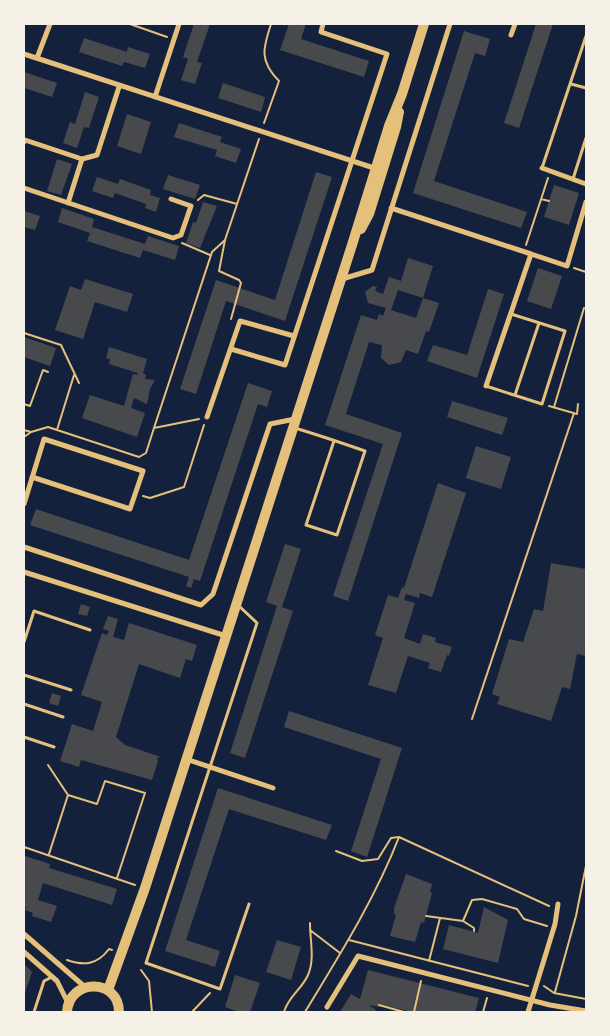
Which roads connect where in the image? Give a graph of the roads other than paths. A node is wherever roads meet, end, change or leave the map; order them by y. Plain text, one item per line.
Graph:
1 (50, 24) edge
2 (179, 24) edge
3 (323, 24) edge
4 (424, 24) edge
5 (450, 24) edge
6 (515, 24) edge
7 (511, 35) dead end
8 (586, 36) edge
9 (24, 54) edge
10 (37, 58) junction
11 (572, 84) junction
12 (120, 87) junction
13 (586, 88) edge
14 (155, 97) junction
15 (586, 138) edge
16 (24, 142) edge
17 (82, 159) junction
18 (352, 160) junction
19 (542, 168) joint
20 (379, 169) junction
21 (572, 179) junction
22 (586, 184) edge
23 (24, 188) edge
24 (171, 199) dead end
25 (68, 202) junction
26 (586, 202) edge
27 (391, 208) junction
28 (531, 254) junction
29 (341, 279) junction
30 (511, 314) junction
31 (539, 323) junction
32 (294, 336) junction
33 (231, 349) junction
34 (486, 386) joint
35 (514, 395) junction
36 (207, 417) road end
37 (294, 423) junction
38 (334, 441) junction
39 (32, 477) junction
40 (24, 504) edge
41 (24, 547) edge
42 (24, 572) edge
43 (237, 603) junction
44 (90, 630) dead end
45 (226, 636) junction
46 (24, 642) edge
47 (24, 674) edge
48 (71, 690) dead end
49 (24, 704) edge
50 (63, 717) dead end
51 (24, 737) edge
52 (54, 747) dead end
53 (186, 759) junction
54 (210, 769) junction
55 (273, 788) dead end
56 (249, 904) dead end
57 (558, 904) dead end
58 (24, 934) edge
59 (24, 952) edge
60 (52, 977) junction
61 (85, 987) junction
62 (108, 990) junction
63 (531, 1000) junction
64 (327, 1007) dead end
65 (68, 1008) edge
66 (586, 1011) edge
67 (34, 1012) edge
68 (119, 1012) edge
69 (528, 1012) edge

1 - 10 street
2 - 14 street
3 - 18 street
4 - 20 main road
5 - 27 street
6 - 7 street
8 - 11 lane
9 - 10 street
10 - 12 street
11 - 13 lane
11 - 19 lane
12 - 14 street
12 - 17 street
14 - 18 street
15 - 21 lane
16 - 17 street
17 - 25 street
18 - 20 street
18 - 32 street
19 - 21 street
20 - 29 main road
21 - 22 street
23 - 25 street
24 - 25 street
26 - 28 street
27 - 28 street
27 - 29 street
28 - 30 street
29 - 37 main road
30 - 31 lane
30 - 34 street
31 - 35 lane
31 - 35 lane
32 - 33 street
32 - 33 street
33 - 36 street
34 - 35 lane
37 - 38 lane
37 - 41 street
37 - 43 main road
38 - 38 lane
39 - 39 street
39 - 40 street
42 - 45 street
43 - 45 main road
43 - 54 lane
44 - 46 lane
45 - 53 main road
47 - 48 lane
49 - 50 lane
51 - 52 lane
53 - 54 street
53 - 62 main road
54 - 55 street
54 - 56 lane
57 - 63 street
58 - 61 street
59 - 60 street
60 - 65 street
60 - 67 lane
61 - 62 main road
61 - 65 main road
62 - 68 main road
63 - 64 street
63 - 66 street
63 - 69 street

